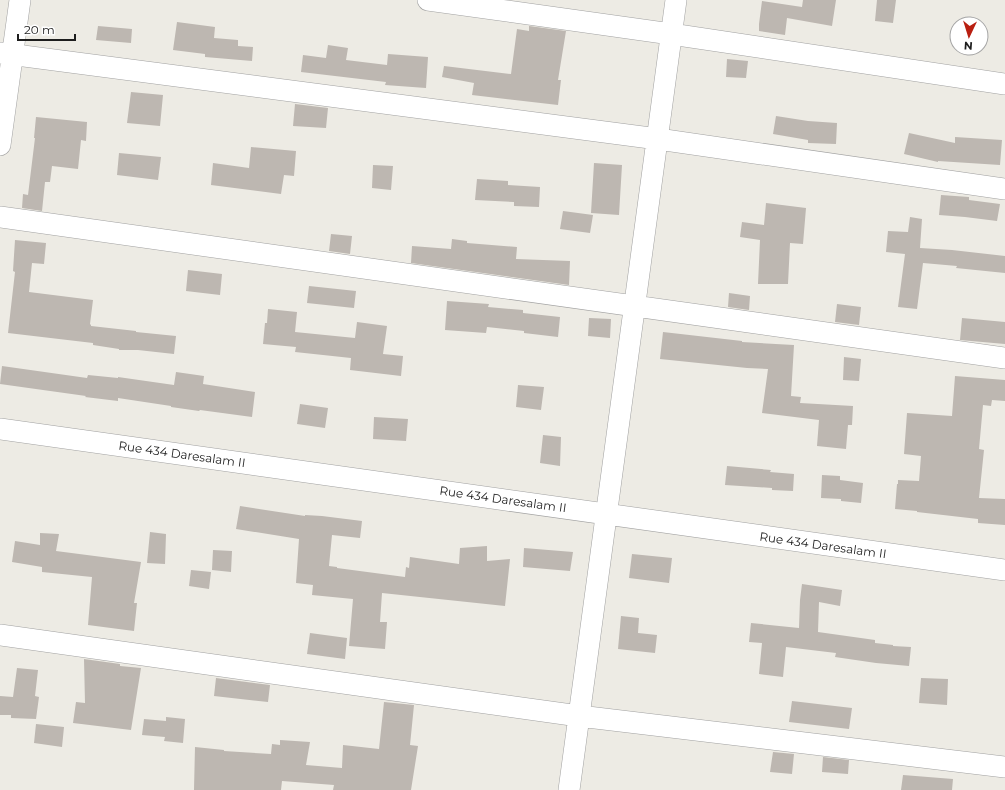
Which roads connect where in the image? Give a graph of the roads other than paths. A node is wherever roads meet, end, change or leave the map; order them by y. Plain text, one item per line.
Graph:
1 (20, 0) edge
2 (428, 0) edge
3 (676, 0) edge
4 (671, 34) junction
5 (6, 54) edge
6 (1005, 84) edge
7 (657, 139) junction
8 (0, 145) edge
9 (1005, 189) edge
10 (0, 217) edge
11 (634, 306) junction
12 (1005, 358) edge
13 (0, 429) edge
14 (606, 514) junction
15 (1005, 570) edge
16 (0, 635) edge
17 (579, 716) junction
18 (1005, 768) edge
19 (569, 790) edge

1 - 5 street
2 - 4 street
3 - 4 street
4 - 6 street
4 - 7 street
5 - 7 street
5 - 8 street
7 - 9 street
7 - 11 street
10 - 11 street
11 - 12 street
11 - 14 street
13 - 14 street, Rue 434 Daresalam II
14 - 15 street, Rue 434 Daresalam II
14 - 17 street
16 - 17 street
17 - 18 street
17 - 19 street

